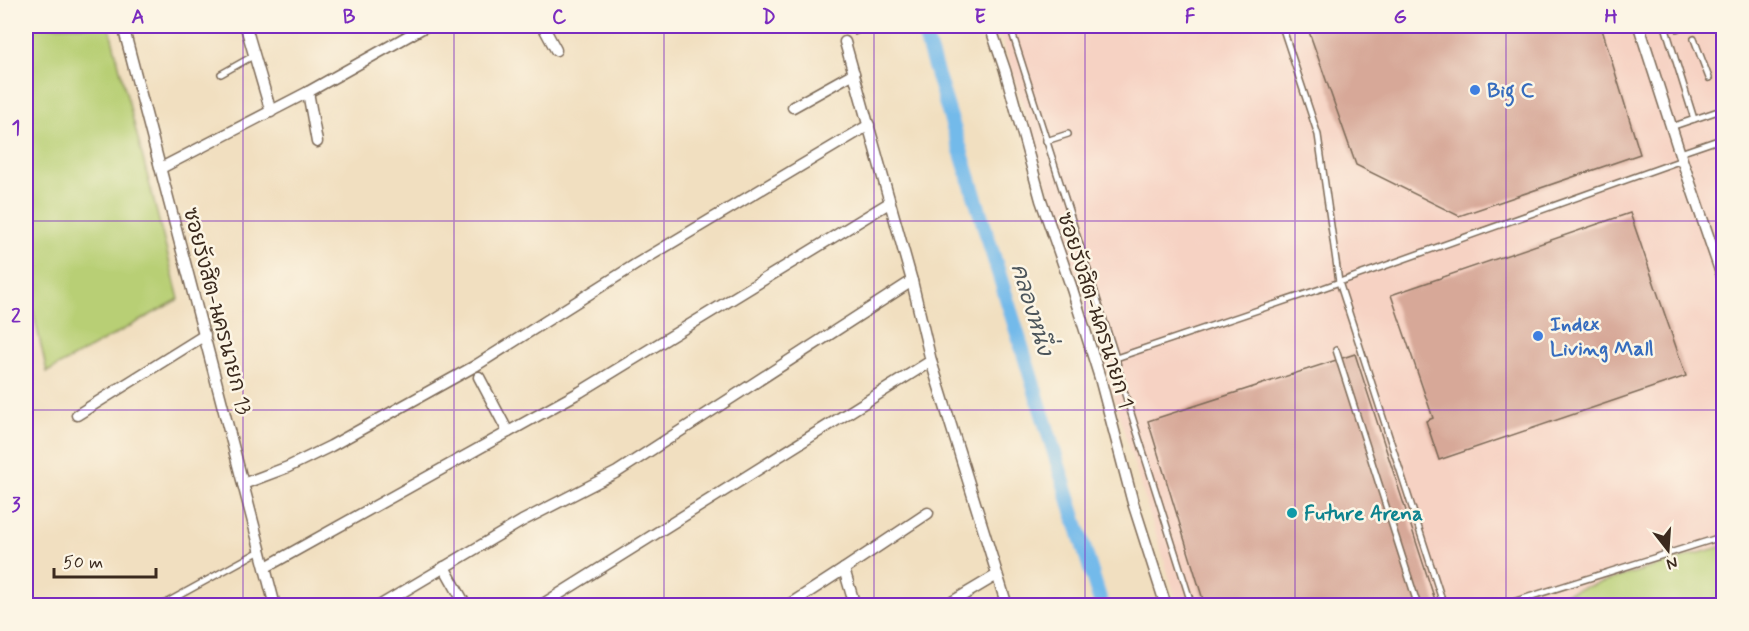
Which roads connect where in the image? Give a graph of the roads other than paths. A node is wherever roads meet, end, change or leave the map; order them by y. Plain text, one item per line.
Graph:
1 (123, 26) edge
2 (426, 26) edge
3 (543, 26) edge
4 (990, 26) edge
5 (1010, 26) edge
6 (1282, 26) edge
7 (1639, 26) edge
8 (1665, 26) edge
9 (246, 27) dead end
10 (1694, 39) dead end
11 (845, 42) dead end
12 (556, 50) dead end
13 (253, 56) junction
14 (854, 73) junction
15 (221, 74) dead end
16 (1709, 78) dead end
17 (308, 92) junction
18 (793, 107) dead end
19 (1724, 109) edge
20 (271, 112) junction
21 (1694, 119) junction
22 (869, 125) junction
23 (1671, 127) junction
24 (1068, 134) dead end
25 (1724, 138) edge
26 (1046, 141) junction
27 (317, 142) dead end
28 (1681, 157) junction
29 (161, 168) junction
30 (890, 203) junction
31 (912, 281) junction
32 (1339, 282) junction
33 (1724, 282) edge
34 (205, 335) junction
35 (1336, 350) dead end
36 (1116, 358) junction
37 (931, 361) junction
38 (479, 377) dead end
39 (77, 415) dead end
40 (508, 432) junction
41 (243, 484) junction
42 (928, 513) dead end
43 (1724, 536) edge
44 (262, 550) junction
45 (266, 567) junction
46 (444, 567) junction
47 (844, 569) junction
48 (997, 574) junction
49 (160, 606) edge
50 (275, 606) edge
51 (379, 606) edge
52 (466, 606) edge
53 (540, 606) edge
54 (787, 606) edge
55 (855, 606) edge
56 (945, 606) edge
57 (1006, 606) edge
58 (1166, 606) edge
59 (1192, 606) edge
60 (1419, 606) edge
61 (1444, 606) edge
62 (1500, 606) edge

1 - 29 street, ซอยรังสิต-นครนายก 13
2 - 17 street
3 - 12 street
4 - 58 street, ซอยรังสิต-นครนายก 1
5 - 26 lane
6 - 32 lane
7 - 23 street
8 - 21 lane
9 - 13 street
10 - 16 lane
11 - 14 street
13 - 15 lane
13 - 20 street
14 - 18 street
14 - 22 street
17 - 20 street
17 - 27 street
19 - 21 lane
20 - 29 street
21 - 23 lane
22 - 30 street
22 - 41 street
23 - 28 street
24 - 26 lane
25 - 28 lane
26 - 36 lane
28 - 32 lane
28 - 33 street
29 - 34 street, ซอยรังสิต-นครนายก 13
30 - 31 street
30 - 40 street
31 - 37 street
31 - 46 street
32 - 36 lane
32 - 61 lane
34 - 39 street
34 - 41 street, ซอยรังสิต-นครนายก 13
35 - 60 lane
36 - 59 lane
37 - 48 street
37 - 53 street
38 - 40 street
40 - 45 street
41 - 44 street, ซอยรังสิต-นครนายก 13
42 - 47 street
43 - 62 lane
44 - 45 street, ซอยรังสิต-นครนายก 13
44 - 49 lane
45 - 50 street, ซอยรังสิต-นครนายก 13
46 - 51 street
46 - 52 street
47 - 54 street
47 - 55 street
48 - 56 street
48 - 57 street

